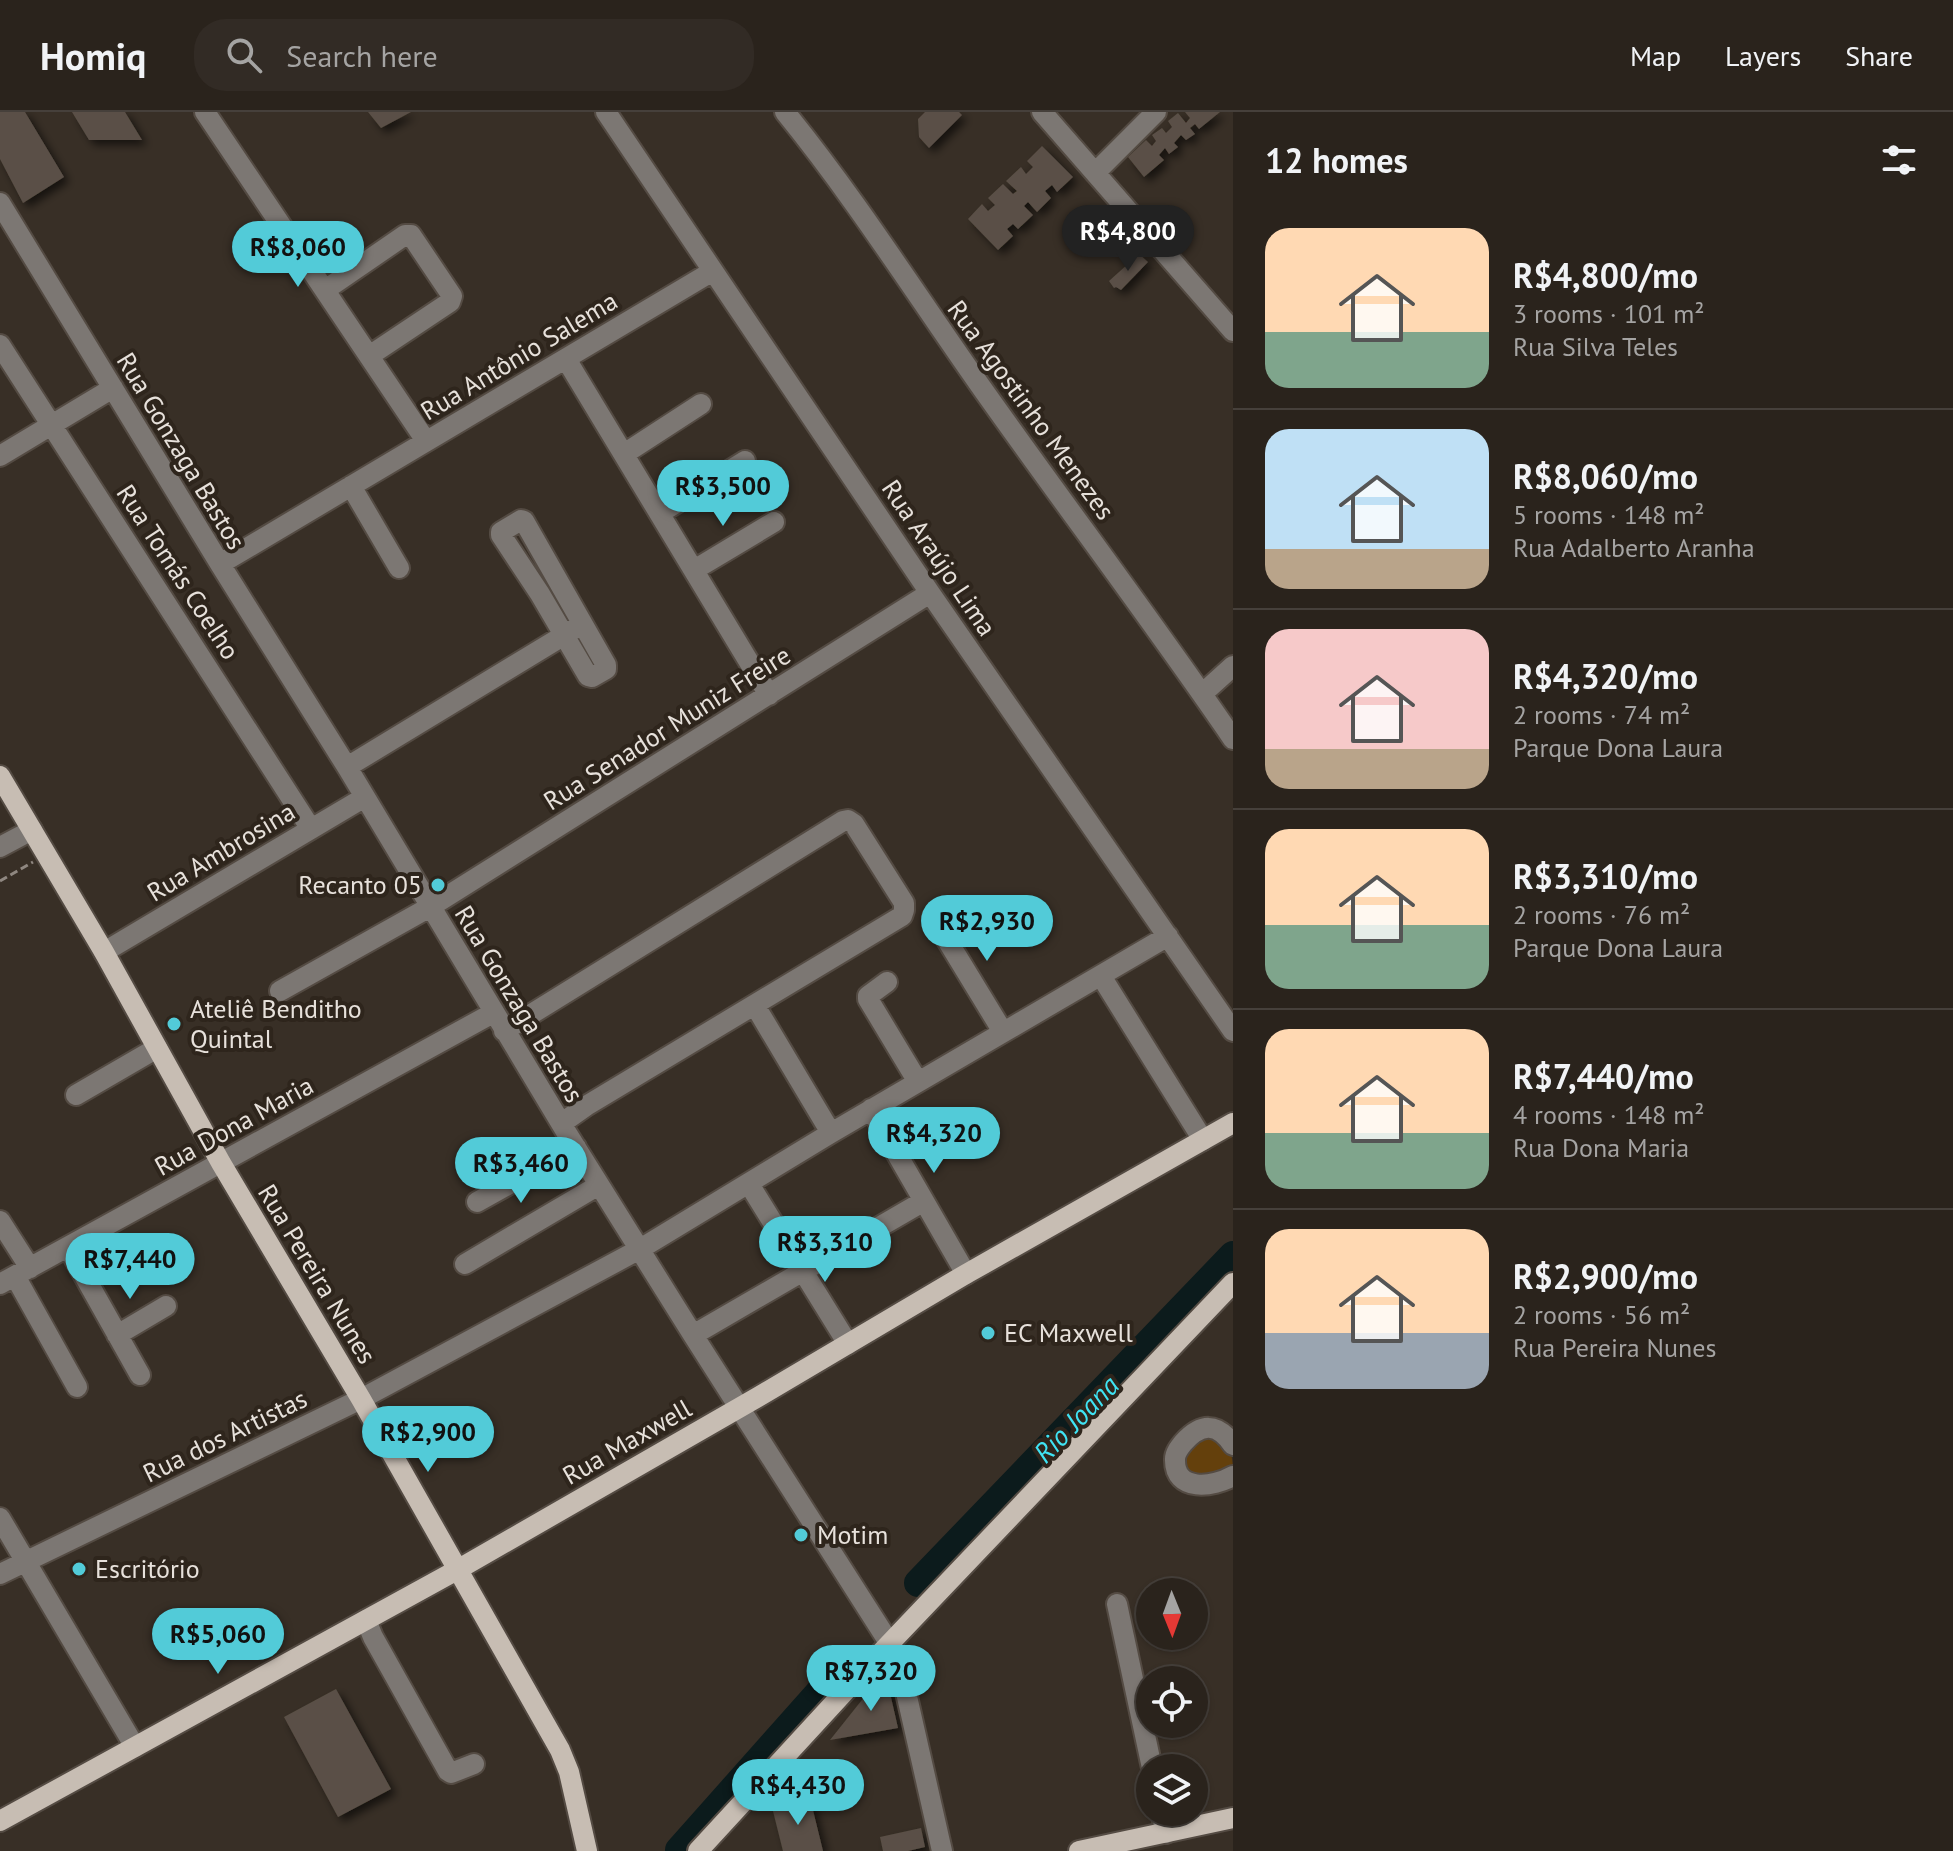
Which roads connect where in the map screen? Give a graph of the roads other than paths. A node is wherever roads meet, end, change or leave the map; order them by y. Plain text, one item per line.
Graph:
1 (205, 112) edge
2 (606, 112) edge
3 (785, 112) edge
4 (1042, 112) edge
5 (1156, 112) edge
6 (1095, 173) junction
7 (0, 203) edge
8 (713, 271) junction
9 (325, 290) junction
10 (1233, 331) edge
11 (0, 345) edge
12 (369, 356) junction
13 (566, 359) junction
14 (113, 388) junction
15 (701, 404) dead end
16 (52, 425) junction
17 (426, 441) junction
18 (624, 454) junction
19 (0, 456) edge
20 (745, 461) dead end
21 (351, 486) junction
22 (660, 513) junction
23 (774, 522) dead end
24 (220, 564) junction
25 (399, 568) dead end
26 (694, 570) junction
27 (930, 593) junction
28 (583, 623) junction
29 (565, 635) junction
30 (1233, 666) edge
31 (1202, 694) junction
32 (769, 695) junction
33 (1233, 739) edge
34 (347, 767) junction
35 (0, 776) edge
36 (365, 797) junction
37 (311, 829) junction
38 (32, 830) junction
39 (0, 847) edge
40 (430, 907) junction
41 (933, 917) dead end
42 (1168, 936) junction
43 (104, 952) junction
44 (1101, 976) junction
45 (887, 982) dead end
46 (280, 991) dead end
47 (493, 1013) junction
48 (760, 1014) dead end
49 (504, 1031) junction
50 (1233, 1031) edge
51 (1003, 1032) junction
52 (157, 1048) junction
53 (918, 1082) junction
54 (76, 1095) dead end
55 (871, 1109) junction
56 (562, 1123) junction
57 (1233, 1123) edge
58 (831, 1133) junction
59 (1203, 1140) junction
60 (576, 1147) junction
61 (221, 1163) junction
62 (749, 1184) junction
63 (599, 1185) junction
64 (924, 1201) junction
65 (477, 1202) dead end
66 (0, 1221) edge
67 (68, 1247) junction
68 (640, 1249) junction
69 (465, 1264) dead end
70 (803, 1271) junction
71 (966, 1274) junction
72 (15, 1276) edge
73 (1233, 1283) edge
74 (166, 1306) dead end
75 (117, 1335) junction
76 (693, 1335) junction
77 (848, 1344) junction
78 (140, 1375) dead end
79 (77, 1387) dead end
80 (361, 1399) junction
81 (740, 1407) junction
82 (1233, 1445) edge
83 (1233, 1476) edge
84 (0, 1518) edge
85 (25, 1561) junction
86 (457, 1570) junction
87 (0, 1574) edge
88 (1117, 1604) dead end
89 (366, 1620) junction
90 (890, 1644) junction
91 (135, 1747) junction
92 (1149, 1754) edge
93 (474, 1764) dead end
94 (1233, 1818) edge
95 (1208, 1819) edge
96 (0, 1821) edge
97 (1147, 1826) edge
98 (708, 1846) edge
99 (587, 1851) edge
100 (942, 1851) edge
101 (1079, 1851) edge

1 - 9 street
2 - 8 street, Rua Araújo Lima
3 - 31 street, Rua Agostinho Menezes
4 - 6 street
5 - 6 street
6 - 10 street
7 - 14 street, Rua Gonzaga Bastos
8 - 13 street, Rua Antônio Salema
8 - 27 street, Rua Araújo Lima
9 - 12 street
9 - 12 street
11 - 16 street, Rua Tomás Coelho
12 - 17 street
13 - 17 street, Rua Antônio Salema
13 - 18 street
14 - 16 street
14 - 24 street, Rua Gonzaga Bastos
15 - 18 street
16 - 19 street
16 - 37 street, Rua Tomás Coelho
17 - 21 street, Rua Antônio Salema
18 - 22 street
20 - 22 street
21 - 24 street, Rua Antônio Salema
21 - 25 street
22 - 26 street
23 - 26 street
24 - 34 street, Rua Gonzaga Bastos
26 - 32 street
27 - 32 street, Rua Senador Muniz Freire
27 - 42 street, Rua Araújo Lima
28 - 29 street
28 - 29 street
28 - 29 street
29 - 34 street
30 - 31 street
31 - 33 street, Rua Agostinho Menezes
32 - 40 street, Rua Senador Muniz Freire
34 - 36 street, Rua Gonzaga Bastos
35 - 38 main road, Rua Pereira Nunes
36 - 37 street, Rua Ambrosina
36 - 40 street, Rua Gonzaga Bastos
37 - 43 street, Rua Ambrosina
38 - 39 street
38 - 43 main road, Rua Pereira Nunes
40 - 46 street, Rua Senador Muniz Freire
40 - 47 street, Rua Gonzaga Bastos
41 - 51 street
42 - 44 street, Rua dos Artistas
42 - 50 street, Rua Araújo Lima
43 - 52 main road, Rua Pereira Nunes
44 - 51 street, Rua dos Artistas
44 - 59 street
45 - 53 street
47 - 49 street, Rua Gonzaga Bastos
47 - 61 street, Rua Dona Maria
48 - 58 street
49 - 56 street, Rua Gonzaga Bastos
49 - 56 street
51 - 53 street, Rua dos Artistas
52 - 54 street
52 - 61 main road, Rua Pereira Nunes
53 - 55 street, Rua dos Artistas
55 - 58 street, Rua dos Artistas
55 - 64 street
56 - 60 street, Rua Gonzaga Bastos
57 - 59 main road, Rua Maxwell
58 - 62 street, Rua dos Artistas
59 - 71 main road, Rua Maxwell
60 - 63 street, Rua Gonzaga Bastos
60 - 65 street
61 - 67 street, Rua Dona Maria
61 - 80 main road, Rua Pereira Nunes
62 - 68 street, Rua dos Artistas
62 - 70 street
63 - 68 street, Rua Gonzaga Bastos
63 - 69 street
64 - 70 street
64 - 71 street
66 - 72 street
67 - 72 street, Rua Dona Maria
67 - 75 street
68 - 76 street, Rua Gonzaga Bastos
68 - 80 street, Rua dos Artistas
70 - 76 street
70 - 77 street
71 - 77 main road, Rua Maxwell
72 - 79 street
73 - 90 main road
74 - 75 street
75 - 78 street
76 - 81 street, Rua Gonzaga Bastos
77 - 81 main road, Rua Maxwell
80 - 85 street, Rua dos Artistas
80 - 86 main road, Rua Pereira Nunes
81 - 86 main road, Rua Maxwell
81 - 90 street, Rua Gonzaga Bastos
82 - 83 street
84 - 85 street
85 - 87 street, Rua dos Artistas
85 - 91 street
86 - 89 main road, Rua Maxwell
86 - 99 main road, Rua Pereira Nunes
88 - 92 street
89 - 91 main road, Rua Maxwell
89 - 93 street
90 - 98 main road
90 - 100 street, Rua Gonzaga Bastos
91 - 96 main road, Rua Maxwell
94 - 95 main road
97 - 101 main road

